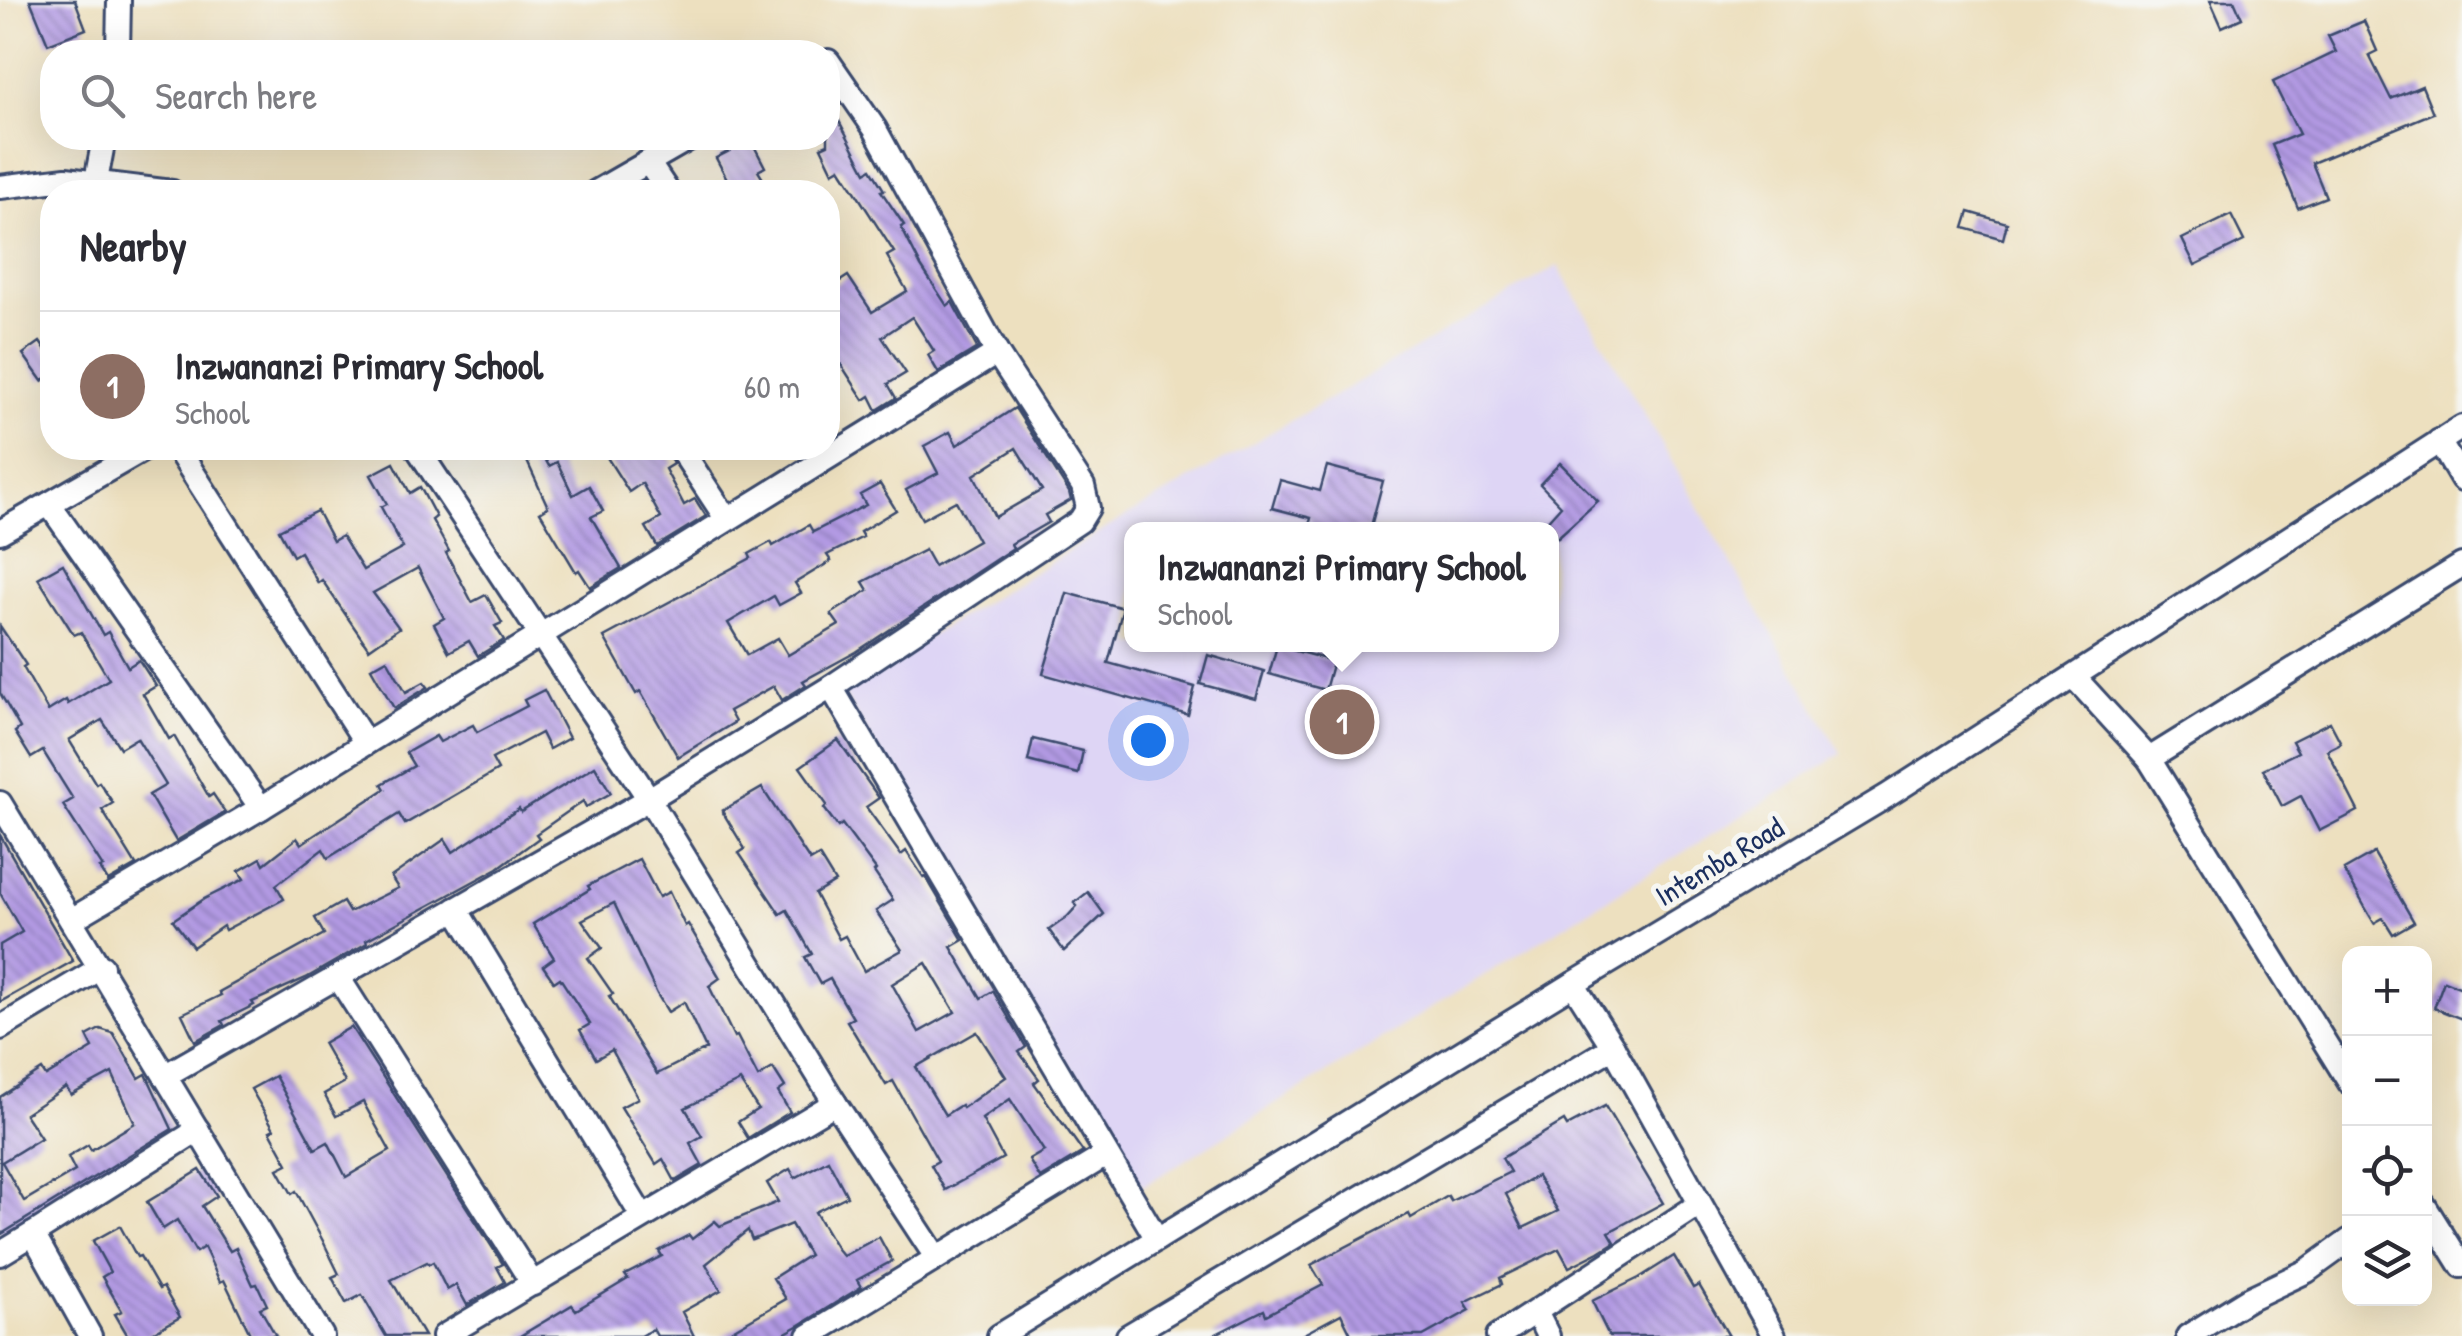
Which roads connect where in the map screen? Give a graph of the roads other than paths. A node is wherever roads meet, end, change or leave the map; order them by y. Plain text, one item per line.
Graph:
1 (119, 0) edge
2 (118, 40) edge
3 (840, 78) edge
4 (102, 150) edge
5 (669, 150) edge
6 (648, 162) junction
7 (96, 180) edge
8 (617, 180) edge
9 (660, 180) edge
10 (40, 182) edge
11 (0, 187) edge
12 (997, 352) junction
13 (2462, 426) edge
14 (840, 438) edge
15 (2439, 441) junction
16 (125, 460) edge
17 (185, 460) edge
18 (425, 460) edge
19 (688, 460) edge
20 (808, 460) edge
21 (2462, 480) edge
22 (48, 504) junction
23 (726, 518) junction
24 (0, 532) edge
25 (2462, 565) edge
26 (542, 636) junction
27 (2074, 677) junction
28 (831, 687) junction
29 (366, 742) junction
30 (2149, 760) junction
31 (648, 799) junction
32 (0, 803) edge
33 (261, 808) junction
34 (456, 909) junction
35 (72, 920) junction
36 (102, 967) junction
37 (338, 977) junction
38 (1572, 984) junction
39 (0, 1028) edge
40 (1613, 1047) junction
41 (2342, 1070) edge
42 (166, 1075) junction
43 (835, 1102) junction
44 (198, 1130) junction
45 (1106, 1155) junction
46 (1700, 1204) junction
47 (642, 1216) junction
48 (2431, 1216) edge
49 (33, 1234) junction
50 (1157, 1239) junction
51 (2342, 1245) edge
52 (0, 1254) edge
53 (936, 1257) junction
54 (2462, 1266) edge
55 (533, 1284) junction
56 (1536, 1312) junction
57 (90, 1336) edge
58 (322, 1336) edge
59 (444, 1336) edge
60 (809, 1336) edge
61 (999, 1336) edge
62 (1128, 1336) edge
63 (1498, 1336) edge
64 (1548, 1336) edge
65 (1774, 1336) edge
66 (2188, 1336) edge

1 - 2 street
3 - 12 street
4 - 7 street
5 - 6 street
6 - 8 street
6 - 9 street
10 - 11 street
12 - 14 street
12 - 28 street
13 - 15 street, Intemba Road
15 - 21 street
15 - 27 street, Intemba Road
16 - 22 street
17 - 29 street
18 - 26 street
19 - 23 street
20 - 23 street
22 - 24 street
22 - 33 street
23 - 26 street
25 - 30 street
26 - 29 street
26 - 31 street
27 - 30 street
27 - 38 street, Intemba Road
28 - 31 street
28 - 45 street
29 - 33 street
30 - 41 street
31 - 34 street
31 - 43 street
32 - 35 street
33 - 35 street
34 - 37 street
34 - 47 street
35 - 36 street
36 - 39 street
36 - 42 street
37 - 42 street
37 - 55 street
38 - 40 street
38 - 50 street, Intemba Road
40 - 46 street
40 - 62 street
42 - 44 street
43 - 47 street
43 - 53 street
44 - 49 street
44 - 58 street
45 - 50 street
45 - 53 street
46 - 56 street
46 - 65 street
47 - 55 street
48 - 54 street
49 - 52 street
49 - 57 street
50 - 61 street, Intemba Road
51 - 66 street
53 - 60 street
55 - 59 street
56 - 63 street
56 - 64 street

